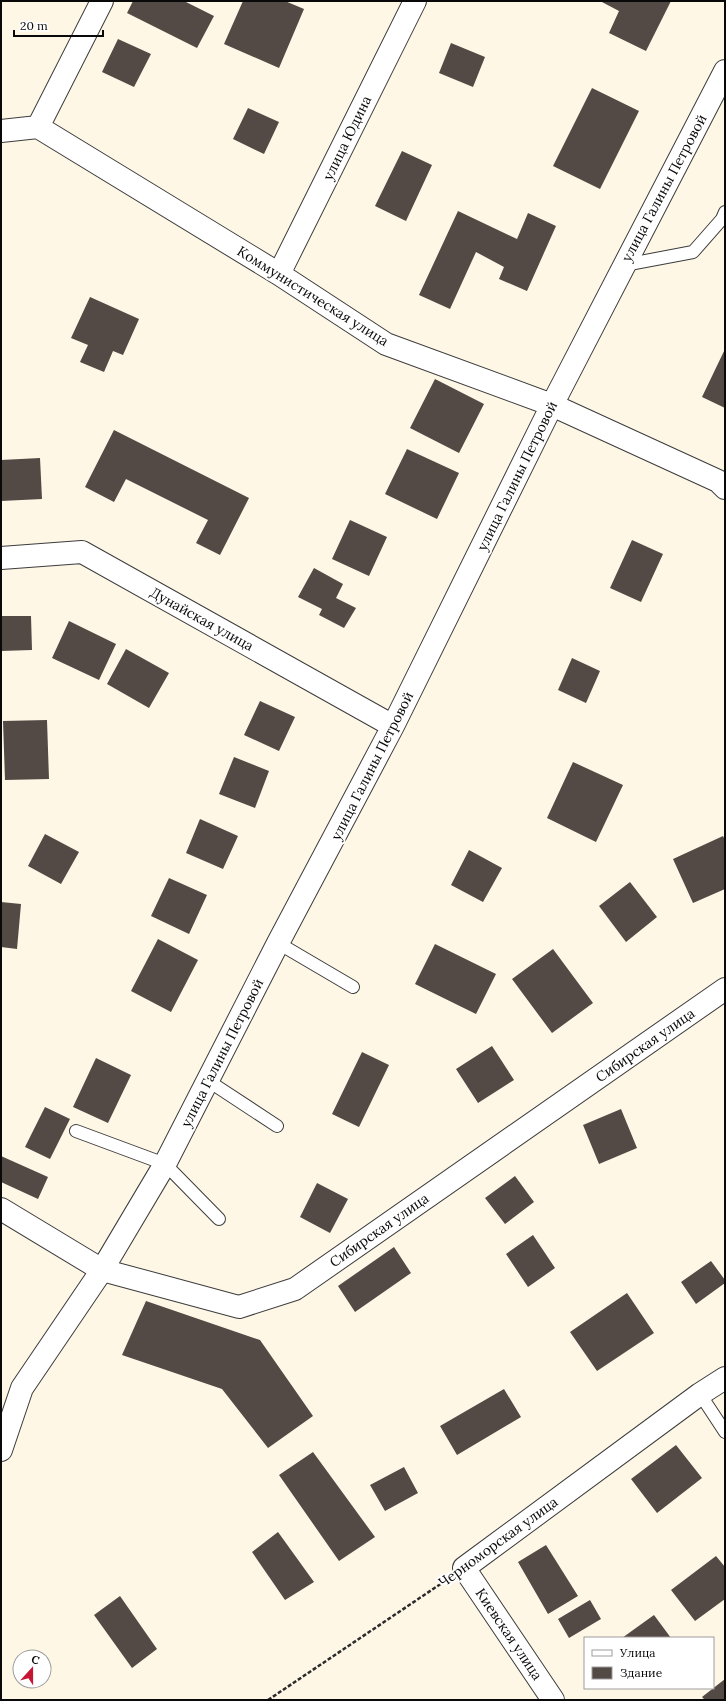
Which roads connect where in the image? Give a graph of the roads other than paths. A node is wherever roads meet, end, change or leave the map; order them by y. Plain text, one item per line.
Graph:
1 (102, 1) edge
2 (415, 1) edge
3 (725, 71) edge
4 (38, 127) junction
5 (1, 131) edge
6 (725, 212) edge
7 (624, 265) junction
8 (279, 274) junction
9 (552, 405) junction
10 (725, 488) edge
11 (1, 558) edge
12 (393, 726) junction
13 (278, 943) junction
14 (354, 987) dead end
15 (725, 989) edge
16 (207, 1080) junction
17 (277, 1126) dead end
18 (76, 1130) dead end
19 (165, 1164) junction
20 (1, 1209) edge
21 (219, 1219) dead end
22 (102, 1270) junction
23 (725, 1378) edge
24 (700, 1394) junction
25 (725, 1432) edge
26 (1, 1450) edge
27 (464, 1568) joint
28 (553, 1700) edge

1 - 4 street
2 - 8 street, улица Юдина
3 - 7 street, улица Галины Петровой
4 - 5 street
4 - 8 street, Коммунистическая улица
6 - 7 lane
7 - 9 street, улица Галины Петровой
8 - 9 street, Коммунистическая улица
9 - 10 street, Коммунистическая улица
9 - 12 street, улица Галины Петровой
11 - 12 street, Дунайская улица
12 - 13 street, улица Галины Петровой
13 - 14 lane
13 - 16 street, улица Галины Петровой
15 - 22 street, Сибирская улица
16 - 17 lane
16 - 19 street, улица Галины Петровой
18 - 19 lane
19 - 21 lane
19 - 22 street, улица Галины Петровой
20 - 22 street, Сибирская улица
22 - 26 street, улица Галины Петровой
23 - 24 street, Черноморская улица
24 - 25 lane
24 - 27 street, Черноморская улица
27 - 28 street, Киевская улица

